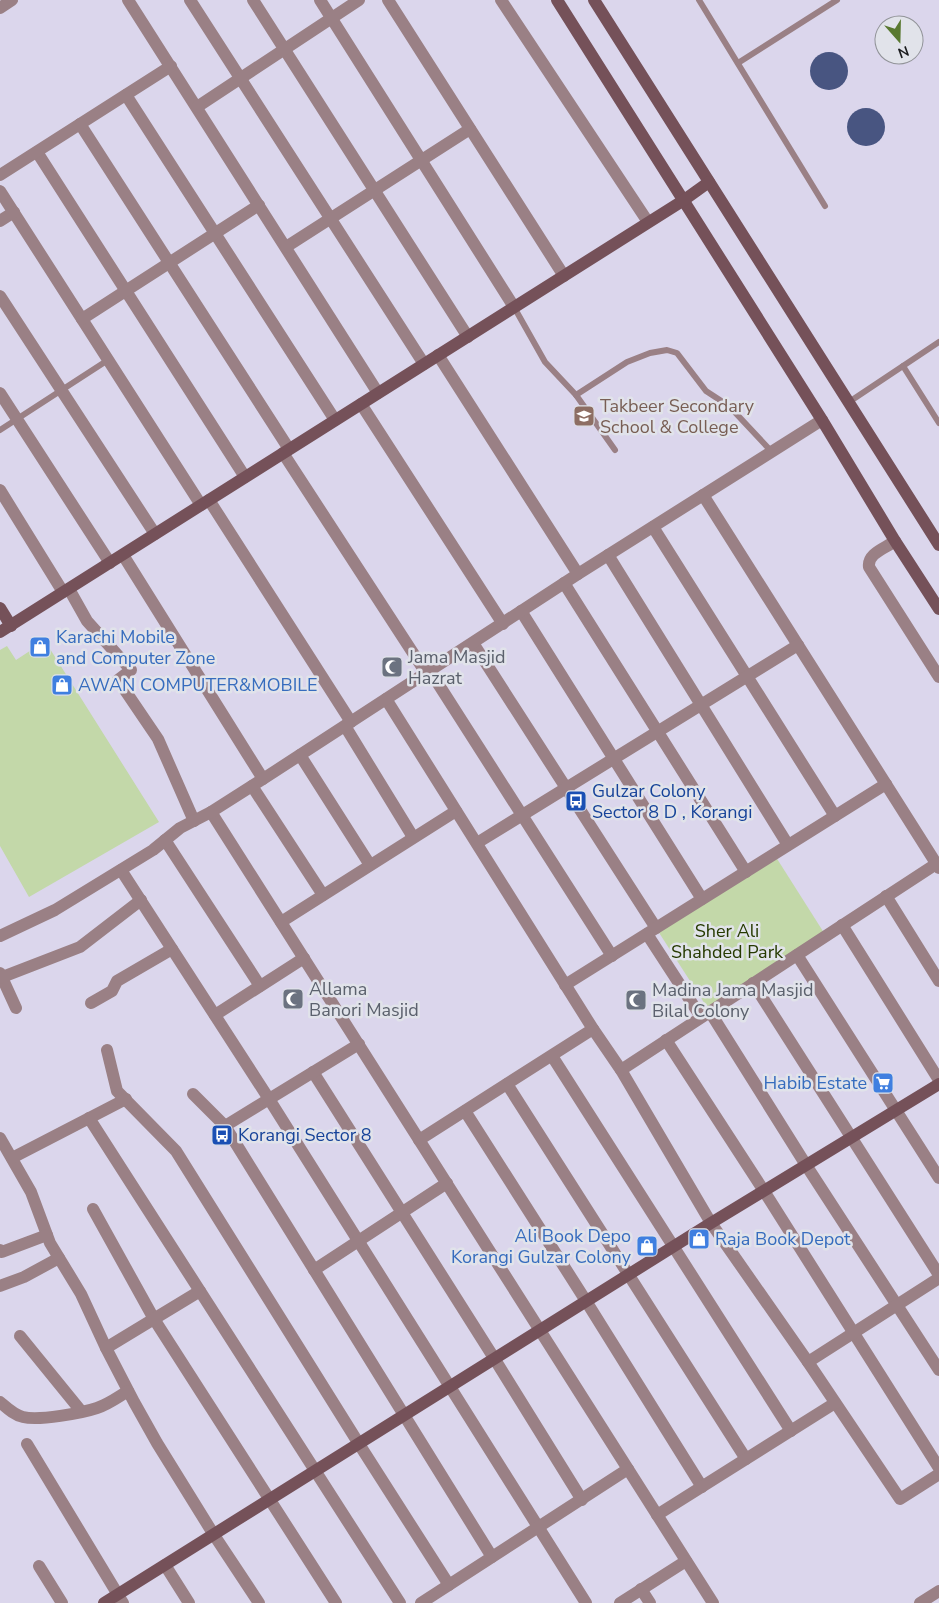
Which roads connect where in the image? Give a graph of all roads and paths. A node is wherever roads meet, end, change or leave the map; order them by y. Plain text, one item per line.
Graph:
1 (12, 0) edge
2 (128, 0) edge
3 (190, 0) edge
4 (253, 0) edge
5 (320, 0) edge
6 (359, 0) edge
7 (388, 0) edge
8 (501, 0) edge
9 (557, 0) edge
10 (594, 0) edge
11 (699, 0) edge
12 (837, 0) edge
13 (0, 8) edge
14 (331, 18) junction
15 (284, 50) junction
16 (738, 63) junction
17 (171, 66) junction
18 (240, 78) junction
19 (126, 94) junction
20 (197, 107) junction
21 (80, 124) junction
22 (470, 128) junction
23 (37, 152) junction
24 (421, 160) junction
25 (0, 175) edge
26 (709, 182) junction
27 (374, 190) junction
28 (0, 191) edge
29 (684, 200) junction
30 (259, 205) junction
31 (825, 206) dead end
32 (14, 212) junction
33 (330, 218) junction
34 (0, 221) edge
35 (648, 222) junction
36 (215, 233) junction
37 (286, 247) junction
38 (169, 263) junction
39 (564, 276) junction
40 (126, 291) junction
41 (0, 296) edge
42 (514, 307) junction
43 (82, 319) junction
44 (468, 337) junction
45 (939, 342) edge
46 (438, 355) junction
47 (108, 360) junction
48 (424, 364) junction
49 (903, 366) junction
50 (62, 390) junction
51 (0, 393) edge
52 (378, 393) junction
53 (576, 395) junction
54 (849, 402) junction
55 (361, 404) junction
56 (17, 419) junction
57 (335, 420) junction
58 (822, 420) junction
59 (939, 423) edge
60 (0, 430) edge
61 (615, 450) dead end
62 (286, 451) junction
63 (772, 452) junction
64 (245, 477) junction
65 (0, 490) edge
66 (703, 495) junction
67 (205, 503) junction
68 (653, 527) junction
69 (155, 534) junction
70 (892, 544) junction
71 (939, 545) edge
72 (123, 555) junction
73 (608, 555) junction
74 (110, 562) junction
75 (578, 574) junction
76 (564, 583) junction
77 (66, 590) junction
78 (0, 608) edge
79 (939, 609) edge
80 (521, 611) junction
81 (502, 624) junction
82 (5, 629) edge
83 (472, 643) junction
84 (798, 645) junction
85 (428, 672) junction
86 (747, 676) junction
87 (939, 677) edge
88 (386, 699) junction
89 (701, 705) junction
90 (348, 724) junction
91 (657, 732) junction
92 (300, 755) junction
93 (614, 759) junction
94 (258, 783) junction
95 (886, 784) junction
96 (566, 788) junction
97 (456, 810) junction
98 (211, 812) junction
99 (522, 815) junction
100 (835, 816) junction
101 (194, 821) junction
102 (413, 838) junction
103 (165, 840) junction
104 (477, 844) junction
105 (788, 845) junction
106 (370, 865) junction
107 (938, 866) edge
108 (121, 870) junction
109 (746, 872) junction
110 (323, 895) junction
111 (886, 896) junction
112 (140, 900) junction
113 (702, 900) junction
114 (280, 922) junction
115 (842, 925) junction
116 (651, 931) junction
117 (0, 936) edge
118 (172, 949) junction
119 (797, 955) junction
120 (612, 956) junction
121 (304, 958) junction
122 (1, 976) edge
123 (939, 981) edge
124 (753, 983) junction
125 (565, 985) junction
126 (260, 986) junction
127 (91, 1003) dead end
128 (16, 1008) dead end
129 (705, 1014) junction
130 (215, 1015) junction
131 (593, 1030) junction
132 (666, 1040) junction
133 (359, 1044) junction
134 (107, 1050) dead end
135 (552, 1056) junction
136 (621, 1070) junction
137 (313, 1072) junction
138 (939, 1082) edge
139 (507, 1084) junction
140 (192, 1094) dead end
141 (126, 1099) junction
142 (269, 1099) junction
143 (897, 1110) junction
144 (465, 1111) junction
145 (89, 1118) junction
146 (225, 1126) junction
147 (0, 1138) edge
148 (851, 1138) junction
149 (419, 1140) junction
150 (12, 1158) junction
151 (806, 1165) junction
152 (939, 1178) edge
153 (446, 1183) junction
154 (764, 1191) junction
155 (93, 1209) dead end
156 (402, 1212) junction
157 (711, 1223) junction
158 (47, 1235) junction
159 (358, 1241) junction
160 (674, 1246) junction
161 (0, 1250) edge
162 (59, 1258) junction
163 (314, 1270) junction
164 (629, 1274) junction
165 (939, 1276) edge
166 (0, 1286) edge
167 (200, 1291) junction
168 (586, 1301) junction
169 (896, 1305) junction
170 (154, 1318) junction
171 (540, 1330) junction
172 (853, 1333) junction
173 (20, 1336) dead end
174 (106, 1348) junction
175 (494, 1358) junction
176 (808, 1362) junction
177 (939, 1370) edge
178 (449, 1387) junction
179 (128, 1391) junction
180 (0, 1402) edge
181 (835, 1403) junction
182 (81, 1412) junction
183 (404, 1415) junction
184 (791, 1431) junction
185 (27, 1444) dead end
186 (359, 1444) junction
187 (746, 1459) junction
188 (939, 1468) edge
189 (628, 1470) junction
190 (315, 1471) junction
191 (939, 1474) edge
192 (702, 1487) junction
193 (269, 1500) junction
194 (582, 1500) junction
195 (657, 1515) junction
196 (538, 1527) junction
197 (214, 1535) junction
198 (492, 1557) junction
199 (686, 1561) junction
200 (165, 1565) junction
201 (40, 1566) dead end
202 (449, 1585) junction
203 (641, 1589) junction
204 (939, 1591) edge
205 (121, 1599) edge
206 (62, 1603) edge
207 (104, 1603) edge
208 (188, 1603) edge
209 (258, 1603) edge
210 (336, 1603) edge
211 (400, 1603) edge
212 (421, 1603) edge
213 (586, 1603) edge
214 (620, 1603) edge
215 (650, 1603) edge
216 (713, 1603) edge
217 (920, 1603) edge

1 - 13 street
2 - 17 street
3 - 18 street
4 - 15 street
5 - 14 street
6 - 14 street
7 - 22 street
8 - 35 street
9 - 29 street
10 - 26 street
11 - 16 lane
12 - 16 lane
14 - 15 street
14 - 24 street
15 - 18 street
15 - 27 street
16 - 31 lane
17 - 19 street
17 - 20 street
18 - 20 street
18 - 33 street
19 - 21 street
19 - 36 street
20 - 30 street
21 - 23 street
21 - 38 street
22 - 24 street
22 - 39 street
23 - 25 street
23 - 40 street
24 - 27 street
24 - 42 street
26 - 29 street
26 - 54 street
27 - 33 street
27 - 44 street
28 - 32 street
29 - 35 street
29 - 58 street
30 - 36 street
30 - 37 street
32 - 34 street
32 - 43 street
33 - 37 street
33 - 48 street
35 - 39 street
36 - 38 street
36 - 57 street
37 - 52 street
38 - 40 street
38 - 62 street
39 - 42 street
40 - 43 street
40 - 64 street
41 - 50 street
42 - 44 street
42 - 53 lane
43 - 47 street
44 - 46 street
45 - 49 lane
46 - 48 street
46 - 75 street
47 - 50 lane
47 - 67 street
48 - 52 street
49 - 54 lane
49 - 59 lane
50 - 56 lane
50 - 69 street
51 - 56 street
52 - 55 street
53 - 61 lane
53 - 63 lane
54 - 71 street
55 - 57 street
55 - 81 street
56 - 60 lane
56 - 74 street
57 - 62 street
58 - 63 street
58 - 70 street
62 - 64 street
62 - 85 street
63 - 66 street
64 - 67 street
65 - 77 street
66 - 68 street
66 - 84 street
67 - 69 street
67 - 90 street
68 - 73 street
68 - 86 street
69 - 72 street
70 - 79 street
70 - 87 street
72 - 74 street
72 - 94 street
73 - 75 street
73 - 89 street
74 - 77 street
75 - 76 street
76 - 80 street
76 - 91 street
77 - 82 street
77 - 101 street
78 - 82 street
80 - 81 street
80 - 93 street
81 - 83 street
83 - 85 street
83 - 96 street
84 - 86 street
84 - 95 street
85 - 88 street
85 - 99 street
86 - 89 street
86 - 100 street
88 - 90 street
88 - 97 street
89 - 91 street
89 - 105 street
90 - 92 street
90 - 102 street
91 - 93 street
91 - 109 street
92 - 94 street
92 - 106 street
93 - 96 street
93 - 113 street
94 - 98 street
94 - 110 street
95 - 100 street
95 - 107 street
96 - 99 street
96 - 116 street
97 - 102 street
97 - 104 street
98 - 101 street
98 - 114 street
99 - 104 street
99 - 120 street
100 - 105 street
101 - 103 street
102 - 106 street
103 - 108 street
103 - 126 street
104 - 125 street
105 - 109 street
106 - 110 street
107 - 111 street
108 - 112 street
108 - 117 street
109 - 113 street
110 - 114 street
111 - 115 street
111 - 123 street
112 - 118 street
112 - 122 street
113 - 116 street
114 - 121 street
115 - 119 street
115 - 138 street
116 - 120 street
116 - 129 street
118 - 127 street
118 - 130 street
119 - 124 street
119 - 143 street
120 - 125 street
121 - 126 street
121 - 133 street
122 - 128 street
124 - 129 street
124 - 148 street
125 - 131 street
126 - 130 street
129 - 132 street
129 - 151 street
130 - 142 street
131 - 135 street
131 - 136 street
132 - 136 street
132 - 154 street
133 - 137 street
133 - 149 street
134 - 141 street
135 - 139 street
135 - 160 street
136 - 157 street
137 - 142 street
137 - 156 street
138 - 143 street
139 - 144 street
139 - 164 street
140 - 146 street
141 - 145 street
141 - 186 street
142 - 146 street
142 - 159 street
143 - 148 street
143 - 152 street
144 - 149 street
144 - 168 street
145 - 150 street
145 - 167 street
146 - 163 street
147 - 150 street
148 - 151 street
148 - 165 street
149 - 153 street
150 - 158 street
151 - 154 street
151 - 169 street
153 - 156 street
153 - 171 street
154 - 157 street
154 - 172 street
155 - 170 street
156 - 159 street
156 - 175 street
157 - 160 street
157 - 176 street
158 - 161 street
158 - 162 street
159 - 163 street
159 - 178 street
160 - 164 street
160 - 184 street
162 - 166 street
162 - 174 street
163 - 183 street
164 - 168 street
164 - 187 street
165 - 169 street
167 - 170 street
167 - 190 street
168 - 171 street
168 - 192 street
169 - 172 street
169 - 177 street
170 - 174 street
170 - 193 street
171 - 175 street
171 - 189 street
172 - 176 street
172 - 188 street
173 - 182 street
174 - 179 street
175 - 178 street
175 - 194 street
176 - 181 street
178 - 183 street
178 - 196 street
179 - 182 street
179 - 197 street
180 - 182 street
181 - 184 street
181 - 191 street
183 - 186 street
183 - 198 street
184 - 187 street
185 - 205 street
186 - 190 street
186 - 202 street
187 - 192 street
189 - 194 street
189 - 195 street
190 - 193 street
190 - 211 street
192 - 195 street
193 - 197 street
193 - 210 street
194 - 196 street
195 - 199 street
196 - 198 street
196 - 213 street
197 - 200 street
197 - 209 street
198 - 202 street
199 - 203 street
199 - 216 street
200 - 205 street
200 - 208 street
201 - 206 street
202 - 212 street
203 - 214 street
203 - 215 street
204 - 217 street
205 - 207 street

